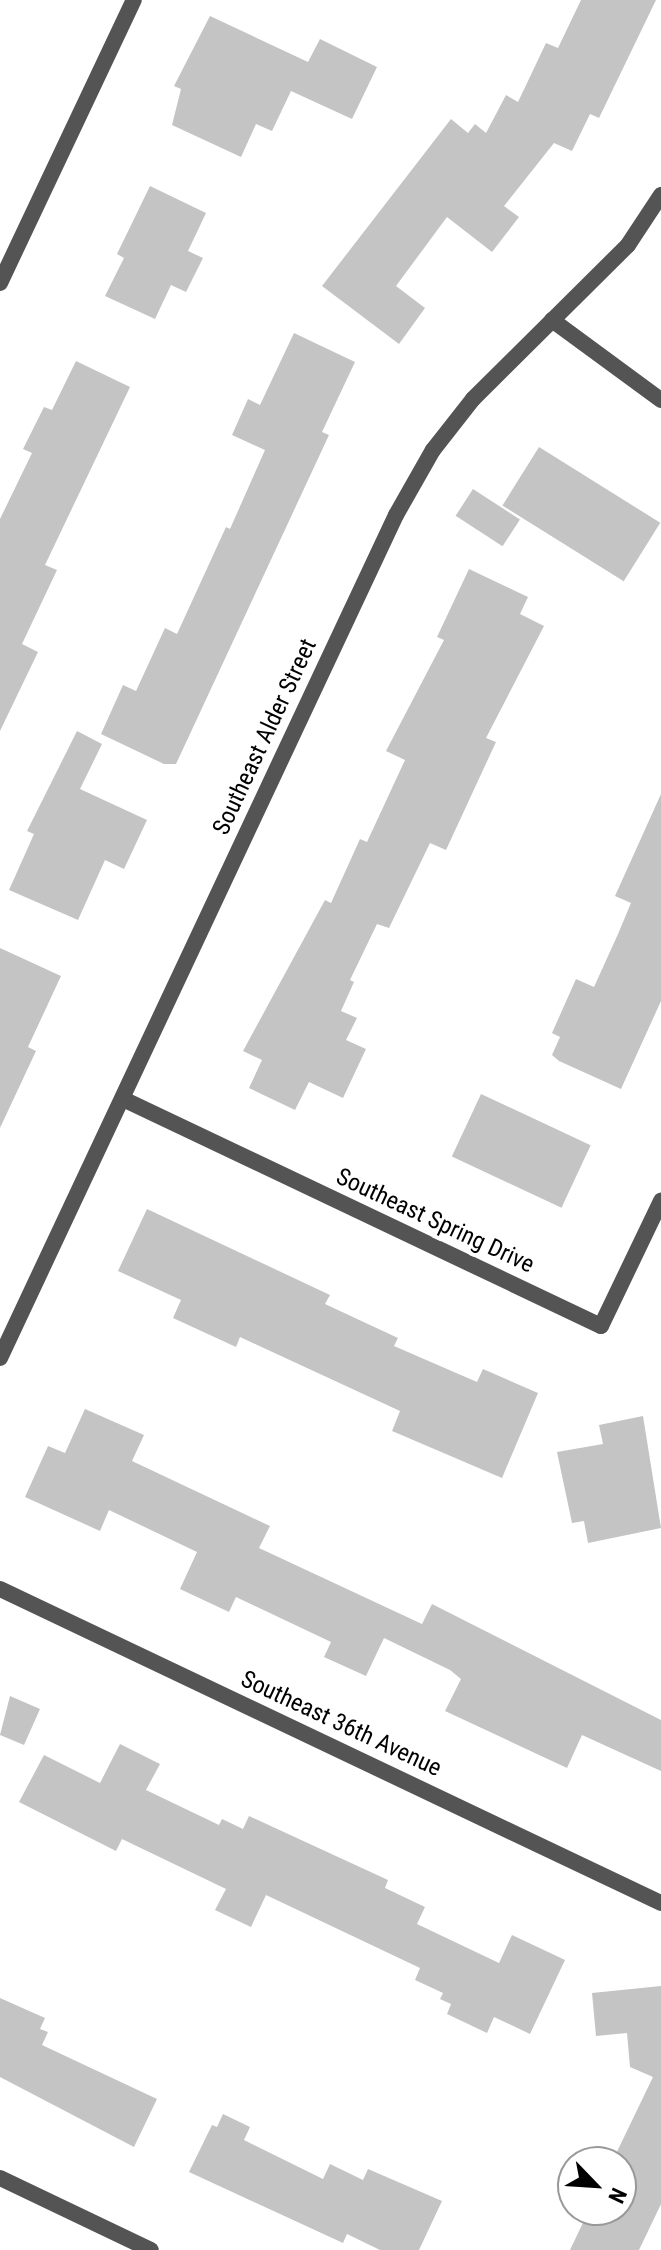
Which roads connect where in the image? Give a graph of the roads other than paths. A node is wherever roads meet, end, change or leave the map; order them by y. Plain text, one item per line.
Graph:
1 (134, 0) edge
2 (661, 195) edge
3 (0, 283) edge
4 (552, 320) junction
5 (661, 400) edge
6 (123, 1099) junction
7 (661, 1201) edge
8 (0, 1358) edge
9 (0, 1589) edge
10 (661, 1903) edge
11 (0, 2178) edge
12 (151, 2250) edge

1 - 3 street
2 - 4 street, Southeast Alder Street
4 - 5 street
4 - 6 street, Southeast Alder Street
6 - 7 street, Southeast Spring Drive
6 - 8 street, Southeast Alder Street
9 - 10 street, Southeast 36th Avenue
11 - 12 street

